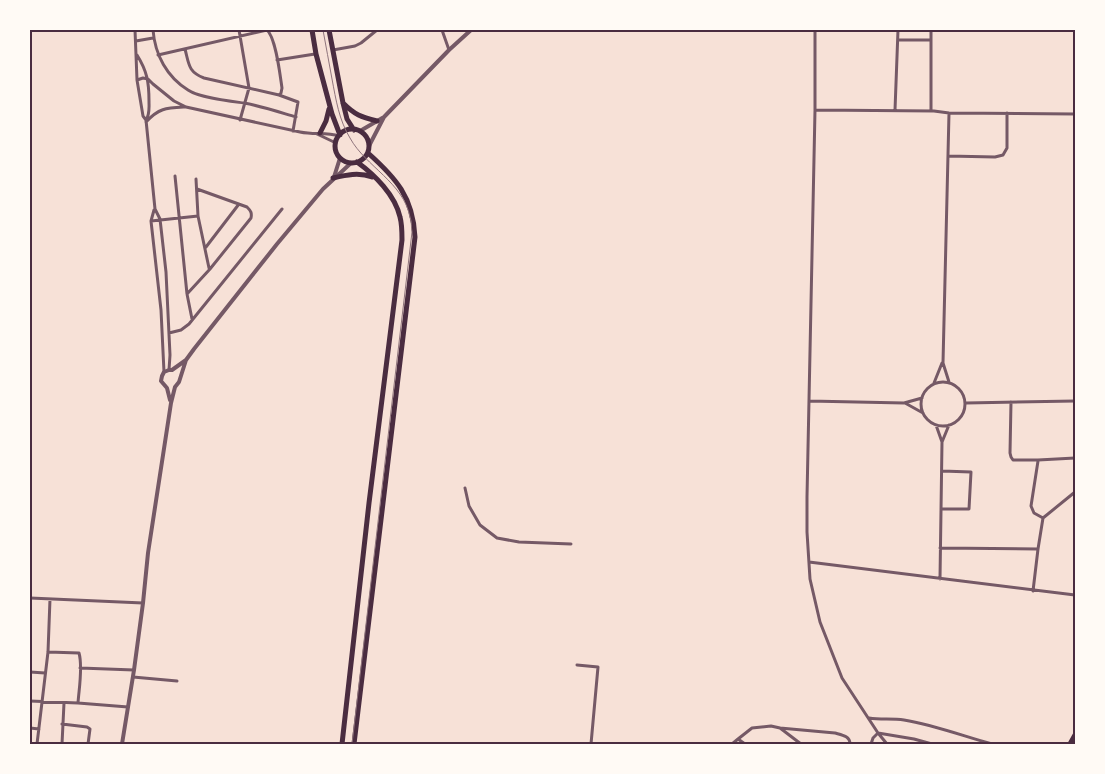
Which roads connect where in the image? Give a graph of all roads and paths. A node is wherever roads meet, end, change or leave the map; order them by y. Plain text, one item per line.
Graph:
1 (135, 30) edge
2 (152, 30) edge
3 (239, 30) edge
4 (312, 30) edge
5 (329, 30) edge
6 (377, 30) edge
7 (442, 30) edge
8 (471, 30) edge
9 (815, 30) edge
10 (898, 30) edge
11 (931, 30) edge
12 (373, 32) edge
13 (240, 37) junction
14 (153, 38) junction
15 (898, 40) junction
16 (931, 40) junction
17 (136, 41) junction
18 (185, 49) junction
19 (333, 50) junction
20 (449, 50) junction
21 (316, 54) junction
22 (136, 55) junction
23 (158, 55) junction
24 (277, 60) junction
25 (148, 79) junction
26 (137, 80) junction
27 (249, 88) junction
28 (279, 95) junction
29 (343, 103) junction
30 (245, 104) junction
31 (330, 106) junction
32 (186, 107) junction
33 (815, 110) junction
34 (895, 110) junction
35 (931, 111) junction
36 (949, 113) junction
37 (1007, 113) junction
38 (1075, 114) edge
39 (384, 116) junction
40 (296, 117) junction
41 (240, 120) junction
42 (146, 121) junction
43 (377, 121) junction
44 (293, 130) junction
45 (357, 131) junction
46 (318, 133) junction
47 (340, 136) junction
48 (336, 143) junction
49 (369, 146) junction
50 (368, 153) junction
51 (948, 156) junction
52 (340, 158) junction
53 (357, 162) junction
54 (351, 163) junction
55 (175, 176) dead end
56 (333, 178) junction
57 (375, 178) junction
58 (196, 179) dead end
59 (197, 189) junction
60 (239, 204) junction
61 (154, 209) junction
62 (282, 209) dead end
63 (198, 216) junction
64 (180, 217) junction
65 (160, 219) junction
66 (150, 221) junction
67 (205, 248) junction
68 (210, 269) junction
69 (187, 294) junction
70 (192, 320) junction
71 (169, 333) junction
72 (186, 360) junction
73 (943, 363) junction
74 (168, 371) junction
75 (180, 379) junction
76 (949, 382) junction
77 (934, 384) junction
78 (175, 387) junction
79 (167, 388) junction
80 (922, 398) junction
81 (1075, 400) edge
82 (809, 401) junction
83 (1011, 402) junction
84 (171, 403) junction
85 (904, 403) junction
86 (966, 403) junction
87 (923, 413) junction
88 (936, 425) junction
89 (950, 425) junction
90 (942, 442) junction
91 (1075, 458) edge
92 (1038, 460) junction
93 (942, 470) junction
94 (465, 488) dead end
95 (1075, 492) edge
96 (941, 509) junction
97 (1043, 518) junction
98 (571, 544) dead end
99 (940, 548) junction
100 (1038, 549) junction
101 (809, 562) junction
102 (940, 579) junction
103 (1033, 591) junction
104 (1075, 595) edge
105 (30, 598) edge
106 (50, 599) junction
107 (143, 603) junction
108 (48, 652) junction
109 (577, 665) dead end
110 (80, 668) junction
111 (134, 670) junction
112 (30, 672) edge
113 (46, 673) junction
114 (132, 677) junction
115 (177, 681) dead end
116 (30, 701) edge
117 (42, 702) junction
118 (64, 703) junction
119 (78, 703) junction
120 (128, 707) junction
121 (868, 718) junction
122 (62, 724) junction
123 (30, 728) edge
124 (780, 728) junction
125 (39, 729) junction
126 (878, 733) junction
127 (1075, 735) edge
128 (738, 739) junction
129 (37, 744) edge
130 (62, 744) edge
131 (88, 744) edge
132 (122, 744) edge
133 (342, 744) edge
134 (354, 744) edge
135 (591, 744) edge
136 (732, 744) edge
137 (745, 744) edge
138 (801, 744) edge
139 (850, 744) edge
140 (871, 744) edge
141 (887, 744) edge
142 (932, 744) edge
143 (992, 744) edge
144 (1070, 744) edge

1 - 17 street
2 - 14 street
3 - 13 street
4 - 21 main road
5 - 19 main road
6 - 12 street
7 - 20 street
8 - 20 street
9 - 33 street
10 - 15 street
11 - 16 street
12 - 19 street
13 - 18 street
13 - 24 street
13 - 27 street
14 - 17 street
14 - 23 street
15 - 16 street
15 - 34 street
16 - 35 street
17 - 22 street
18 - 23 street
18 - 27 street
19 - 29 main road
20 - 39 street
21 - 24 street
21 - 31 main road
22 - 25 street
22 - 26 street
23 - 30 street
24 - 28 street
25 - 26 street
25 - 32 street
25 - 42 street
26 - 42 street
27 - 28 street
27 - 30 street
28 - 40 street
29 - 43 main road
29 - 45 main road
30 - 40 street
30 - 41 street
31 - 46 main road
31 - 47 main road
32 - 41 street
32 - 42 street
33 - 34 street
33 - 82 street
34 - 35 street
35 - 36 street
36 - 37 street
36 - 51 street
37 - 38 street
37 - 51 street
39 - 43 street
39 - 49 street
40 - 44 street
41 - 44 street
42 - 61 street
43 - 45 street
44 - 46 street
45 - 47 main road
45 - 49 main road
46 - 47 street
46 - 48 street
47 - 48 main road
48 - 52 main road
49 - 50 main road
50 - 53 main road
50 - 134 main road
51 - 73 street
52 - 54 main road
52 - 56 street
53 - 54 main road
53 - 57 main road
54 - 56 street
55 - 64 street
56 - 57 main road
56 - 72 street
57 - 133 main road
58 - 59 street
59 - 60 street
59 - 63 street
60 - 67 street
60 - 68 street
61 - 65 street
61 - 66 street
62 - 70 street
63 - 64 street
63 - 67 street
64 - 65 street
64 - 69 street
65 - 66 street
65 - 71 street
66 - 74 street
67 - 68 street
68 - 69 street
69 - 70 street
70 - 71 street
71 - 74 street
72 - 74 street
72 - 75 street
73 - 76 street
73 - 77 street
74 - 75 street
74 - 79 street
75 - 78 street
76 - 77 street
76 - 86 street
77 - 80 street
78 - 79 street
78 - 84 street
79 - 84 street
80 - 85 street
80 - 87 street
81 - 83 street
82 - 85 street
82 - 101 street
83 - 86 street
83 - 92 street
84 - 107 street
85 - 87 street
86 - 89 street
87 - 88 street
88 - 89 street
88 - 90 street
89 - 90 street
90 - 93 street
91 - 92 street
92 - 97 street
93 - 96 street
93 - 96 street
94 - 98 street
95 - 97 street
96 - 99 street
97 - 100 street
99 - 100 street
99 - 102 street
100 - 103 street
101 - 102 street
101 - 121 street
102 - 103 street
103 - 104 street
105 - 106 street
106 - 107 street
106 - 108 street
107 - 111 street
108 - 110 street
108 - 113 street
109 - 135 street
110 - 111 street
110 - 119 street
111 - 114 street
112 - 113 street
113 - 117 street
114 - 115 street
114 - 120 street
116 - 117 street
117 - 118 street
117 - 125 street
118 - 119 street
118 - 122 street
119 - 120 street
120 - 132 street
121 - 126 street
121 - 143 street
122 - 130 street
122 - 131 street
123 - 125 street
124 - 128 street
124 - 138 street
124 - 139 street
125 - 129 street
126 - 140 street
126 - 141 street
126 - 142 street
127 - 144 main road
128 - 136 street
128 - 137 street

